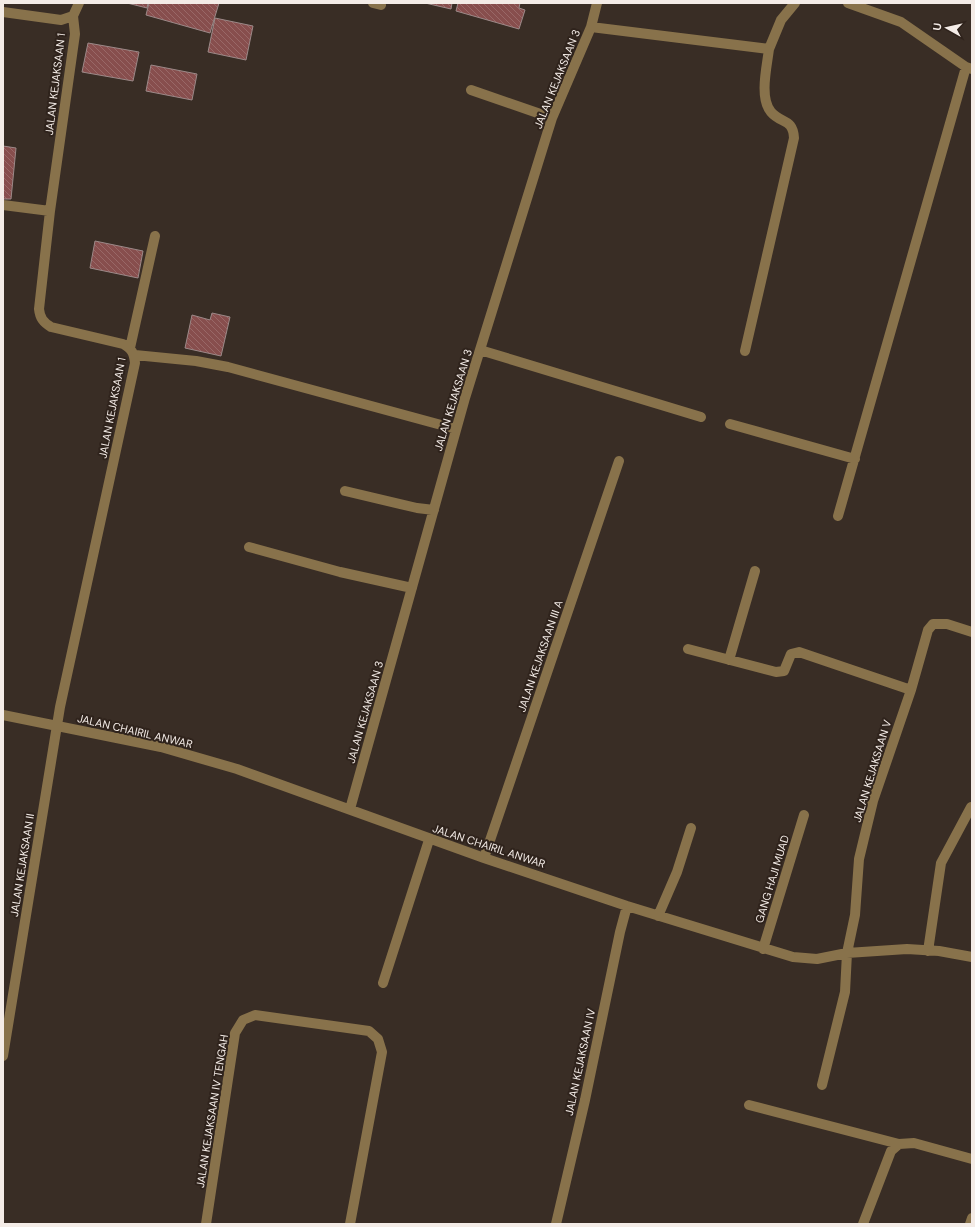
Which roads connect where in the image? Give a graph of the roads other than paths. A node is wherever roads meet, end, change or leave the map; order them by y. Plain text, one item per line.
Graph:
1 (79, 3) edge
2 (597, 3) edge
3 (795, 3) edge
4 (848, 3) edge
5 (3, 12) edge
6 (73, 16) junction
7 (591, 27) junction
8 (769, 49) junction
9 (969, 68) edge
10 (471, 90) dead end
11 (552, 118) junction
12 (3, 205) edge
13 (50, 211) junction
14 (154, 236) dead end
15 (480, 350) junction
16 (745, 351) dead end
17 (132, 352) junction
18 (701, 417) dead end
19 (730, 424) dead end
20 (456, 429) junction
21 (855, 459) junction
22 (619, 461) dead end
23 (345, 491) dead end
24 (434, 510) junction
25 (838, 516) dead end
26 (249, 547) dead end
27 (755, 571) dead end
28 (412, 588) junction
29 (972, 632) edge
30 (688, 649) dead end
31 (729, 660) junction
32 (911, 690) junction
33 (3, 715) edge
34 (57, 726) junction
35 (971, 807) edge
36 (350, 809) junction
37 (804, 815) dead end
38 (691, 828) dead end
39 (429, 840) junction
40 (484, 858) junction
41 (627, 906) junction
42 (658, 916) junction
43 (763, 949) junction
44 (928, 951) junction
45 (847, 952) junction
46 (972, 957) edge
47 (383, 984) dead end
48 (4, 1043) edge
49 (3, 1056) edge
50 (822, 1085) dead end
51 (749, 1105) dead end
52 (899, 1144) junction
53 (972, 1159) edge
54 (972, 1218) edge
55 (206, 1224) edge
56 (350, 1224) edge
57 (556, 1224) edge
58 (863, 1224) edge
59 (970, 1224) edge

1 - 6 street
2 - 7 street, JALAN KEJAKSAAN 3
3 - 8 street
4 - 9 street
5 - 6 street
6 - 13 street, JALAN KEJAKSAAN 1
7 - 8 street
7 - 11 street, JALAN KEJAKSAAN 3
8 - 16 street
9 - 21 street
10 - 11 street
11 - 15 street, JALAN KEJAKSAAN 3
12 - 13 street
13 - 17 street, JALAN KEJAKSAAN 1
14 - 17 street
15 - 18 street
15 - 20 street, JALAN KEJAKSAAN 3
17 - 20 street
17 - 34 street, JALAN KEJAKSAAN 1
19 - 21 street
20 - 24 street, JALAN KEJAKSAAN 3
21 - 25 street
22 - 40 street, JALAN KEJAKSAAN III A
23 - 24 street
24 - 28 street, JALAN KEJAKSAAN 3
26 - 28 street
27 - 31 street
28 - 36 street, JALAN KEJAKSAAN 3
29 - 32 street, JALAN KEJAKSAAN V
30 - 31 street
31 - 32 street
32 - 45 street, JALAN KEJAKSAAN V
33 - 34 street, JALAN CHAIRIL ANWAR
34 - 36 street, JALAN CHAIRIL ANWAR
34 - 48 street, JALAN KEJAKSAAN II
35 - 44 street
36 - 39 street, JALAN CHAIRIL ANWAR
37 - 43 street, GANG HAJI MUAD
38 - 42 street
39 - 40 street, JALAN CHAIRIL ANWAR
39 - 47 street
40 - 41 street, JALAN CHAIRIL ANWAR
41 - 42 street, JALAN CHAIRIL ANWAR
41 - 57 street, JALAN KEJAKSAAN IV
42 - 43 street, JALAN CHAIRIL ANWAR
43 - 45 street, JALAN CHAIRIL ANWAR
44 - 45 street, JALAN CHAIRIL ANWAR
44 - 46 street, JALAN CHAIRIL ANWAR
45 - 50 street, JALAN KEJAKSAAN V
48 - 49 street, JALAN KEJAKSAAN II
51 - 52 street
52 - 53 street
52 - 58 street
54 - 59 street
55 - 56 street, JALAN KEJAKSAAN IV TENGAH

